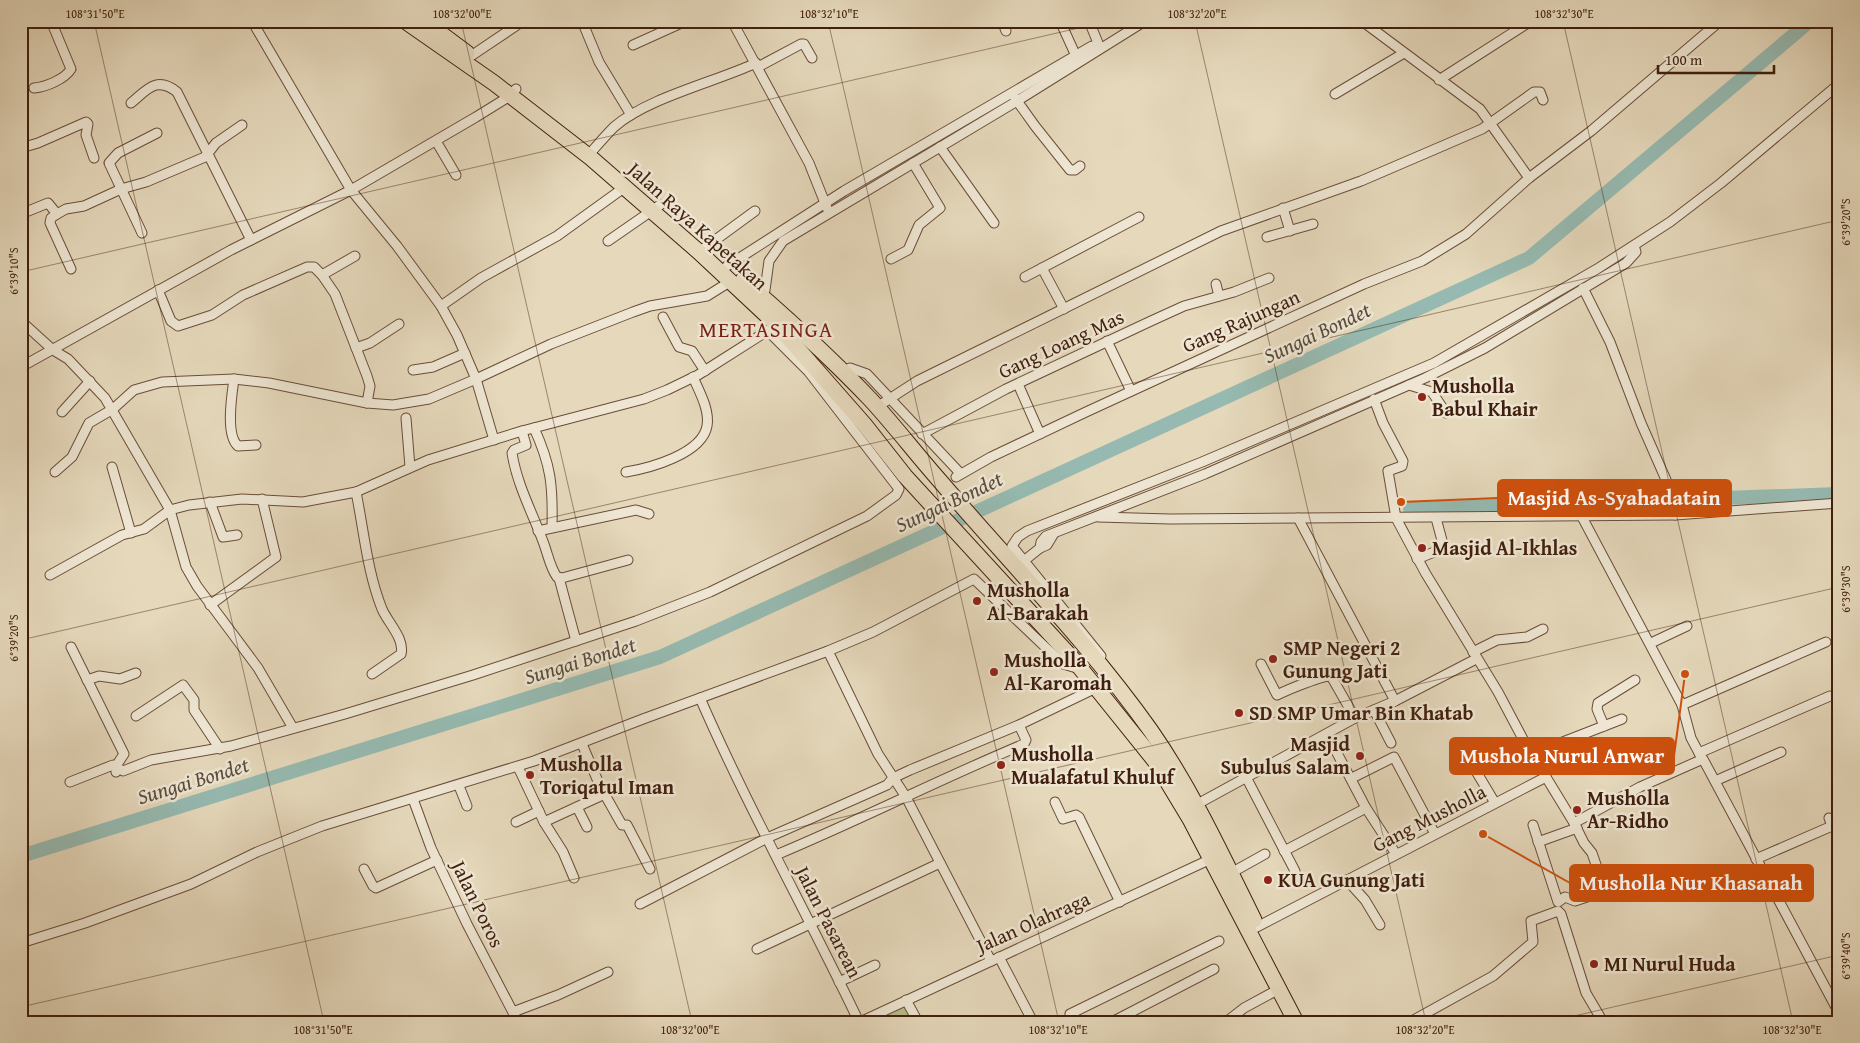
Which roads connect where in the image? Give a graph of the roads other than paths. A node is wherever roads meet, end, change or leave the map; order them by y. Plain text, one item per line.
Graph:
1 (51, 21) edge
2 (252, 21) edge
3 (424, 21) edge
4 (523, 21) edge
5 (686, 21) edge
6 (732, 21) edge
7 (1002, 21) edge
8 (1060, 21) edge
9 (1089, 21) edge
10 (1136, 21) edge
11 (1145, 21) edge
12 (1362, 21) edge
13 (1531, 21) edge
14 (1720, 21) edge
15 (406, 22) edge
16 (583, 22) edge
17 (1006, 31) dead end
18 (1098, 43) junction
19 (633, 45) dead end
20 (1404, 54) junction
21 (471, 56) junction
22 (1076, 56) junction
23 (812, 58) dead end
24 (757, 65) junction
25 (1439, 80) junction
26 (1839, 84) edge
27 (34, 88) dead end
28 (513, 92) junction
29 (1335, 94) dead end
30 (1015, 98) junction
31 (1543, 100) dead end
32 (131, 103) dead end
33 (631, 115) junction
34 (242, 124) dead end
35 (1492, 124) junction
36 (157, 133) dead end
37 (436, 141) junction
38 (940, 147) junction
39 (21, 148) edge
40 (207, 155) junction
41 (914, 157) junction
42 (94, 158) dead end
43 (598, 158) junction
44 (1080, 166) dead end
45 (456, 175) dead end
46 (1529, 178) junction
47 (625, 187) junction
48 (121, 189) junction
49 (351, 190) junction
50 (827, 208) junction
51 (1283, 208) junction
52 (657, 209) junction
53 (755, 211) dead end
54 (21, 214) edge
55 (57, 214) junction
56 (1139, 217) dead end
57 (994, 223) dead end
58 (1312, 224) dead end
59 (1290, 231) junction
60 (142, 233) dead end
61 (1267, 238) dead end
62 (251, 240) junction
63 (608, 241) dead end
64 (1634, 246) junction
65 (702, 249) junction
66 (355, 256) dead end
67 (891, 259) dead end
68 (727, 266) junction
69 (1042, 268) junction
70 (71, 269) dead end
71 (322, 275) junction
72 (1025, 277) dead end
73 (1269, 278) dead end
74 (738, 282) junction
75 (1216, 284) dead end
76 (1583, 288) junction
77 (158, 290) junction
78 (1219, 296) junction
79 (760, 301) junction
80 (441, 306) junction
81 (1064, 309) junction
82 (663, 317) dead end
83 (21, 321) edge
84 (399, 324) dead end
85 (772, 328) junction
86 (1107, 341) junction
87 (356, 348) junction
88 (53, 350) junction
89 (465, 353) junction
90 (21, 366) edge
91 (413, 370) dead end
92 (705, 371) junction
93 (693, 377) junction
94 (90, 380) junction
95 (234, 381) junction
96 (476, 382) junction
97 (1018, 384) junction
98 (1409, 385) junction
99 (1131, 391) junction
100 (1374, 399) junction
101 (367, 403) junction
102 (882, 403) junction
103 (113, 409) junction
104 (62, 412) dead end
105 (1446, 413) dead end
106 (406, 418) dead end
107 (534, 428) junction
108 (522, 431) junction
109 (922, 434) junction
110 (1040, 434) junction
111 (494, 440) junction
112 (256, 445) dead end
113 (112, 467) dead end
114 (410, 467) junction
115 (56, 472) dead end
116 (626, 472) dead end
117 (954, 479) junction
118 (356, 492) junction
119 (262, 499) junction
120 (210, 502) junction
121 (1839, 503) edge
122 (170, 510) junction
123 (1675, 513) junction
124 (648, 514) dead end
125 (1395, 515) junction
126 (1580, 515) junction
127 (1098, 517) junction
128 (1298, 518) junction
129 (1436, 518) junction
130 (552, 526) junction
131 (538, 531) junction
132 (131, 533) junction
133 (237, 535) dead end
134 (1417, 559) junction
135 (628, 560) dead end
136 (1025, 560) junction
137 (50, 575) dead end
138 (559, 578) junction
139 (210, 605) junction
140 (1687, 626) dead end
141 (1543, 629) dead end
142 (576, 642) junction
143 (1826, 642) dead end
144 (1651, 643) junction
145 (71, 647) dead end
146 (828, 651) junction
147 (1474, 656) junction
148 (1261, 664) dead end
149 (1080, 669) junction
150 (136, 673) dead end
151 (372, 674) dead end
152 (1107, 675) junction
153 (87, 680) junction
154 (1635, 680) dead end
155 (1096, 688) junction
156 (1830, 696) dead end
157 (700, 698) junction
158 (1395, 701) junction
159 (1682, 705) junction
160 (1374, 710) junction
161 (136, 716) dead end
162 (1355, 718) junction
163 (1622, 720) dead end
164 (1019, 725) junction
165 (1604, 726) junction
166 (293, 728) junction
167 (1327, 734) junction
168 (1391, 743) dead end
169 (582, 744) junction
170 (220, 749) junction
171 (1464, 751) dead end
172 (1781, 752) dead end
173 (1532, 754) junction
174 (1701, 756) junction
175 (518, 767) junction
176 (116, 769) junction
177 (1246, 777) junction
178 (1546, 777) junction
179 (893, 778) junction
180 (1352, 778) junction
181 (1715, 781) junction
182 (70, 782) dead end
183 (459, 786) junction
184 (606, 794) junction
185 (906, 797) junction
186 (413, 799) junction
187 (1055, 802) dead end
188 (1495, 803) junction
189 (467, 806) dead end
190 (576, 807) junction
191 (1190, 808) junction
192 (1366, 808) junction
193 (539, 812) junction
194 (1829, 818) dead end
195 (516, 822) dead end
196 (544, 822) junction
197 (1533, 825) dead end
198 (1575, 825) junction
199 (587, 827) dead end
200 (1435, 834) junction
201 (766, 838) junction
202 (1538, 842) junction
203 (1284, 851) junction
204 (1265, 854) dead end
205 (1396, 854) junction
206 (776, 855) junction
207 (1216, 857) junction
208 (1756, 859) junction
209 (437, 860) junction
210 (940, 863) junction
211 (364, 868) dead end
212 (650, 869) dead end
213 (1295, 872) dead end
214 (1231, 873) junction
215 (574, 878) dead end
216 (1347, 880) junction
217 (1120, 902) junction
218 (640, 904) dead end
219 (811, 923) junction
220 (1380, 925) dead end
221 (1253, 929) junction
222 (1219, 941) dead end
223 (21, 943) edge
224 (757, 949) dead end
225 (995, 959) junction
226 (875, 965) dead end
227 (1214, 970) dead end
228 (608, 972) dead end
229 (839, 982) junction
230 (1279, 989) junction
231 (906, 1000) junction
232 (513, 1012) junction
233 (1839, 1013) edge
234 (1414, 1021) edge
235 (518, 1022) edge
236 (859, 1022) edge
237 (918, 1022) edge
238 (1033, 1022) edge
239 (1071, 1022) edge
240 (1112, 1022) edge
241 (1226, 1022) edge
242 (1296, 1022) edge
243 (1306, 1022) edge
244 (1603, 1022) edge

1 - 27 street
2 - 49 street
3 - 21 highway, Jalan Raya Kapetakan
4 - 21 street
5 - 19 street
6 - 24 street
7 - 17 street
8 - 22 street
9 - 18 street
10 - 18 street
11 - 30 street
12 - 20 street
13 - 25 street
14 - 46 street, Gang Rajungan
15 - 28 highway, Jalan Raya Kapetakan
16 - 33 street
18 - 22 street
20 - 25 street
20 - 29 street
21 - 28 highway, Jalan Raya Kapetakan
22 - 30 street
23 - 24 street
24 - 33 street
24 - 50 street
25 - 35 street
26 - 64 street
28 - 37 street
28 - 43 highway, Jalan Raya Kapetakan
30 - 38 street
30 - 41 street
30 - 44 street
31 - 35 street
32 - 40 street
33 - 43 street
34 - 40 street
35 - 46 street
35 - 51 street
36 - 48 street
37 - 45 street
37 - 49 street
38 - 41 street
38 - 57 street
39 - 42 street
40 - 48 street
40 - 62 street
41 - 50 street
41 - 50 street
41 - 67 street
43 - 47 highway, Jalan Raya Kapetakan
43 - 52 highway, Jalan Raya Kapetakan
46 - 99 street, Gang Rajungan
47 - 52 highway, Jalan Raya Kapetakan
47 - 80 street
48 - 55 street
48 - 60 street
49 - 62 street
49 - 80 street
50 - 68 street
50 - 79 street
51 - 59 street
51 - 81 street
52 - 63 street
52 - 65 highway, Jalan Raya Kapetakan
53 - 65 street
54 - 55 street
55 - 70 street
56 - 69 street
58 - 59 street
59 - 61 street
62 - 77 street
64 - 76 street
64 - 136 street
65 - 68 highway, Jalan Raya Kapetakan
65 - 74 highway, Jalan Raya Kapetakan
66 - 71 street
68 - 74 highway, Jalan Raya Kapetakan
69 - 72 street
69 - 81 street
71 - 77 street
71 - 87 street
73 - 78 street, Gang Loang Mas
74 - 79 highway, Jalan Raya Kapetakan
74 - 96 street
75 - 78 street
76 - 98 street
76 - 123 street
77 - 88 street
78 - 86 street, Gang Loang Mas
79 - 85 highway, Jalan Raya Kapetakan
79 - 102 highway
80 - 89 street
81 - 102 street
82 - 92 street
83 - 88 street
84 - 87 street
85 - 92 street
85 - 142 street
85 - 149 highway, Jalan Raya Kapetakan
86 - 97 street, Gang Loang Mas
86 - 99 street
87 - 101 street
88 - 90 street
88 - 94 street
89 - 91 street
89 - 96 street
92 - 93 street
93 - 107 street
93 - 116 street
94 - 103 street
94 - 104 street
95 - 101 street
95 - 103 street
95 - 112 street
96 - 101 street
96 - 111 street
97 - 109 street, Gang Loang Mas
97 - 110 street
98 - 100 street
98 - 105 street
99 - 110 street, Gang Rajungan
100 - 125 street
100 - 127 street
102 - 109 street
102 - 117 highway
103 - 115 street
103 - 122 street
106 - 114 street
107 - 108 street
107 - 130 street
108 - 111 street
108 - 131 street
109 - 117 street
110 - 117 street, Gang Rajungan
111 - 114 street
113 - 132 street
114 - 118 street
117 - 152 highway
118 - 119 street
118 - 151 street
119 - 120 street
119 - 139 street
120 - 122 street
120 - 133 street
121 - 123 street
122 - 132 street
122 - 139 street
123 - 126 street
124 - 130 street
125 - 128 street
125 - 129 street
125 - 134 street
126 - 129 street
126 - 144 street
127 - 128 street
127 - 136 street
128 - 158 street
129 - 134 street
130 - 131 street
131 - 138 street
132 - 137 street
134 - 147 street
135 - 138 street
136 - 152 street
138 - 142 street
139 - 166 street
140 - 144 street
141 - 147 street
142 - 166 street
143 - 159 street
144 - 159 street
145 - 153 street
146 - 149 street
146 - 157 street
146 - 179 street
147 - 158 street
147 - 173 street
148 - 162 street
149 - 155 highway, Jalan Raya Kapetakan
150 - 153 street
152 - 191 highway
153 - 176 street
154 - 165 street
155 - 164 street
155 - 191 highway, Jalan Raya Kapetakan
156 - 174 street
157 - 169 street
157 - 201 street, Jalan Pasarean
158 - 160 street
159 - 174 street
160 - 162 street
160 - 168 street
161 - 170 street
162 - 167 street
163 - 165 street
164 - 179 street
164 - 185 street
165 - 173 street
166 - 170 street
167 - 177 street
167 - 180 street
169 - 175 street
169 - 184 street
170 - 176 street
171 - 188 street
172 - 181 street
173 - 178 street
174 - 181 street
174 - 198 street
175 - 183 street
175 - 193 street
176 - 182 street
177 - 191 street
177 - 203 street
178 - 188 street, Gang Musholla
178 - 198 street
179 - 185 street
179 - 201 street
180 - 192 street
180 - 200 street
181 - 208 street
183 - 186 street
183 - 189 street
184 - 190 street
184 - 212 street
185 - 206 street
185 - 210 street
186 - 209 street, Jalan Poros
186 - 223 street
187 - 217 street
188 - 200 street, Gang Musholla
190 - 196 street
190 - 199 street
191 - 207 highway
192 - 203 street
192 - 205 street
193 - 195 street
193 - 196 street
194 - 208 street
196 - 215 street
197 - 202 street
198 - 202 street
198 - 202 street
200 - 205 street, Gang Musholla
201 - 206 street, Jalan Pasarean
201 - 218 street
203 - 213 street
204 - 214 street
205 - 216 street, Gang Musholla
206 - 219 street, Jalan Pasarean
207 - 214 highway
207 - 217 street, Jalan Olahraga
207 - 221 highway
208 - 233 street
209 - 211 street
209 - 232 street, Jalan Poros
210 - 219 street
210 - 225 street
214 - 221 highway
216 - 220 street
216 - 221 street, Gang Musholla
217 - 225 street, Jalan Olahraga
219 - 224 street
219 - 229 street, Jalan Pasarean
221 - 230 highway
221 - 243 highway
222 - 239 street
225 - 231 street, Jalan Olahraga
225 - 238 street
226 - 229 street
227 - 240 street
228 - 232 street
229 - 236 street, Jalan Pasarean
230 - 241 street
230 - 242 highway
231 - 236 street, Jalan Olahraga
231 - 237 street
232 - 235 street, Jalan Poros
234 - 244 street

